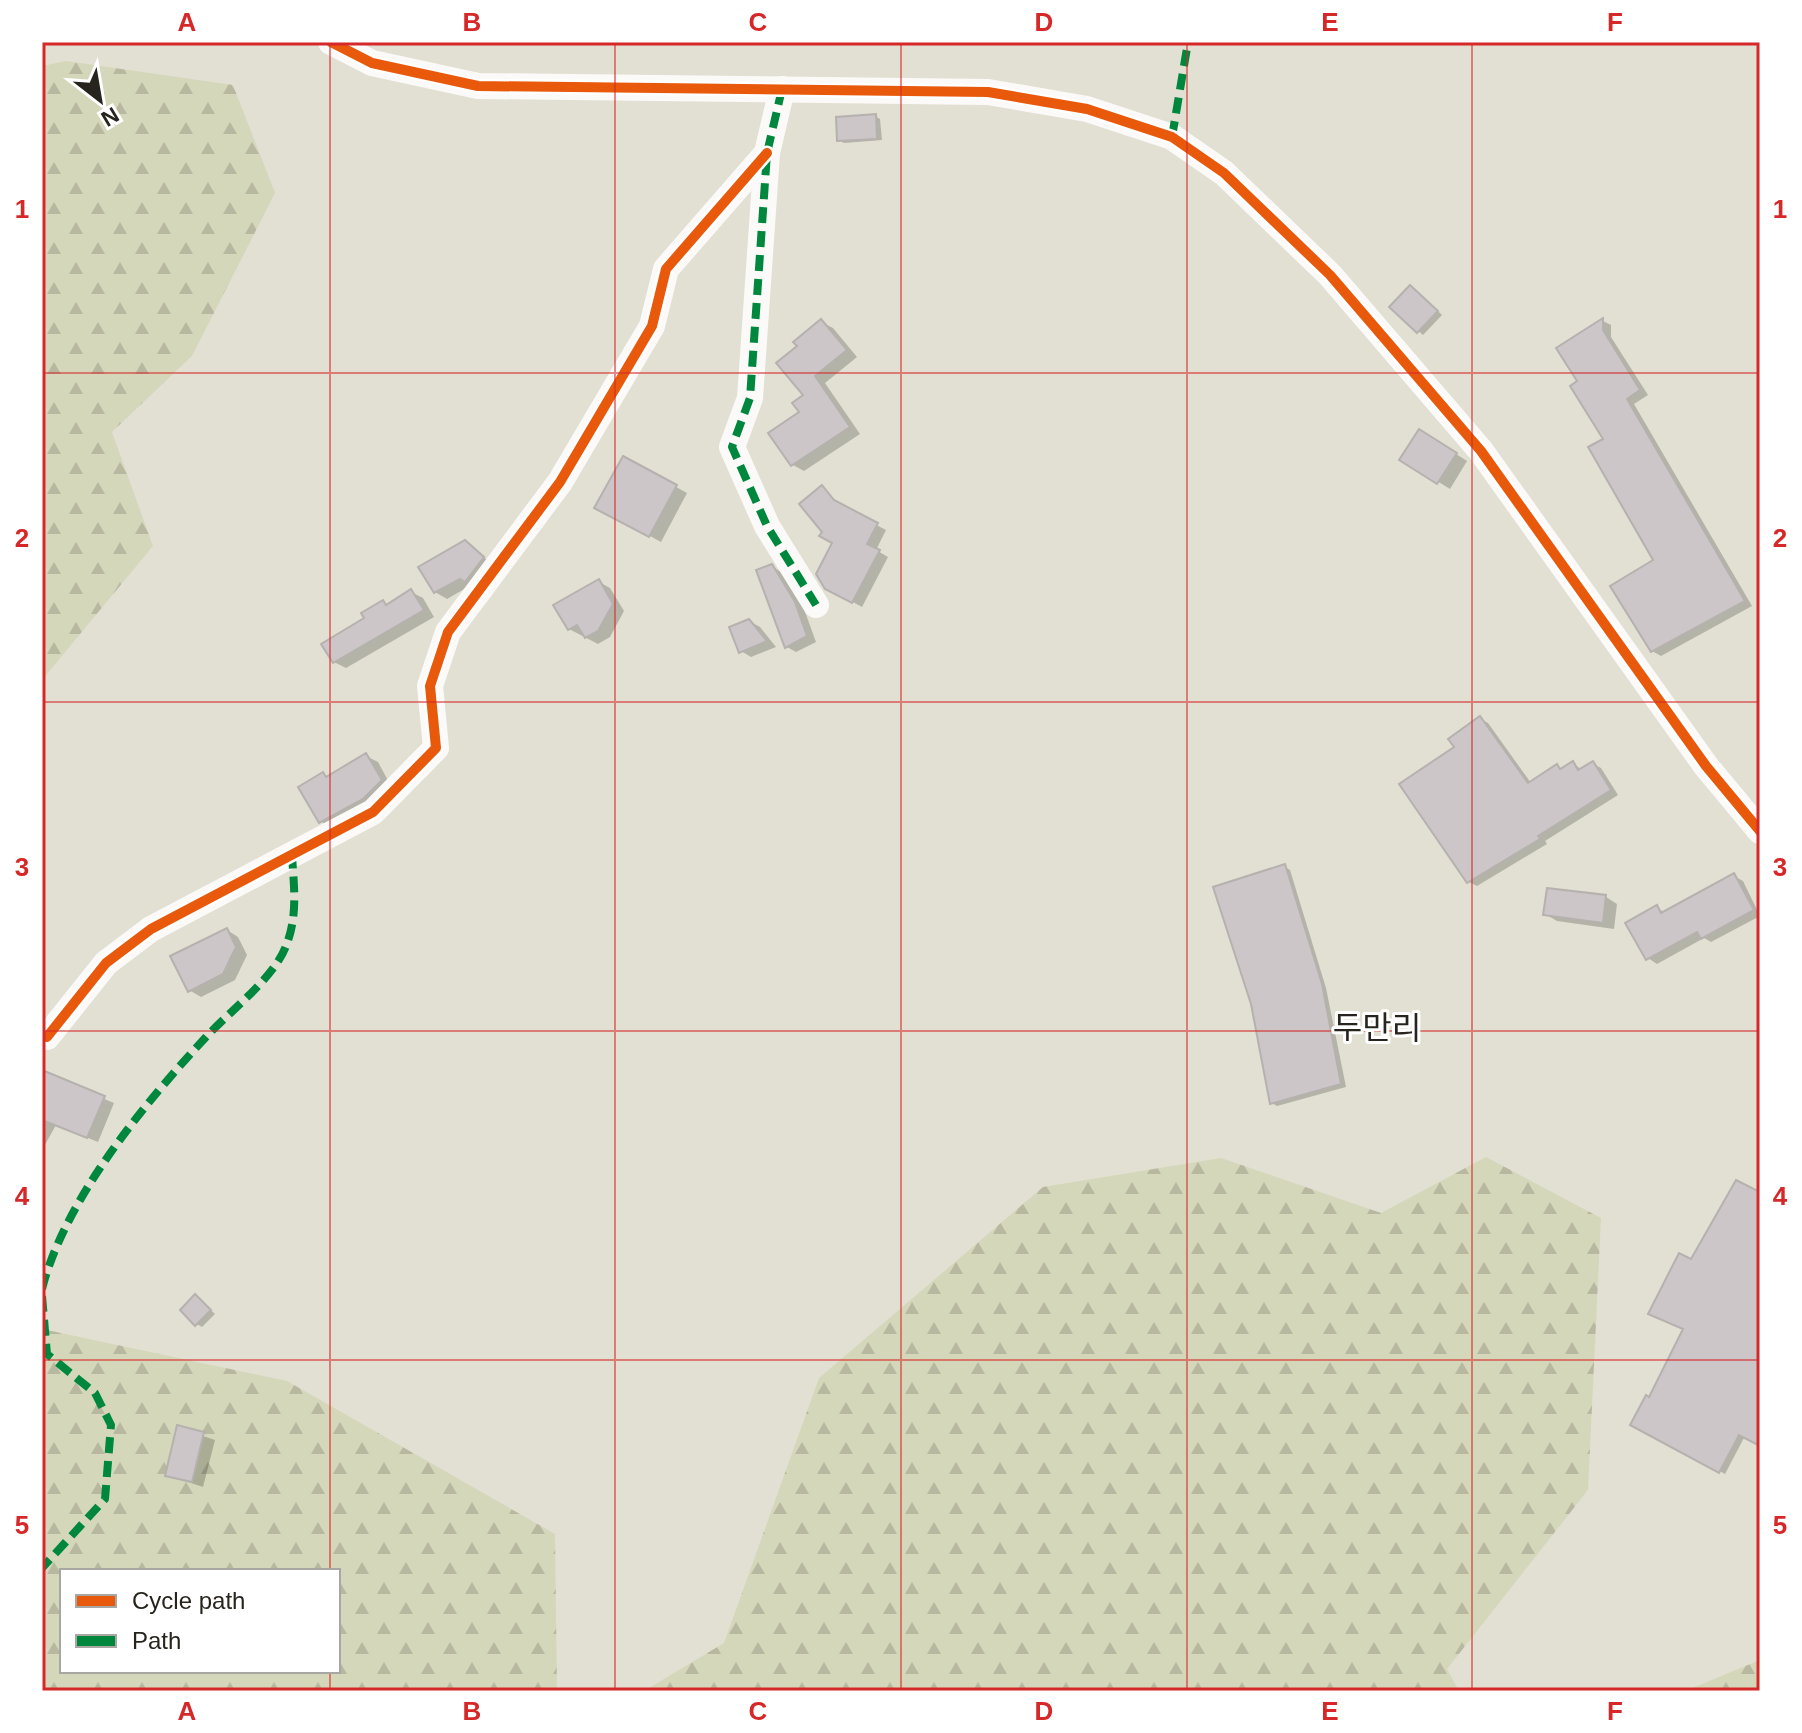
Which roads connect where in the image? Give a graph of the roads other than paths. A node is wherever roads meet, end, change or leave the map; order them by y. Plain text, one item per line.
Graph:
1 (331, 42) edge
2 (782, 89) junction
3 (767, 153) junction
4 (816, 605) dead end
5 (1760, 831) edge
6 (47, 1037) dead end

1 - 2 street
2 - 3 street
2 - 5 street
3 - 4 street
3 - 6 street

